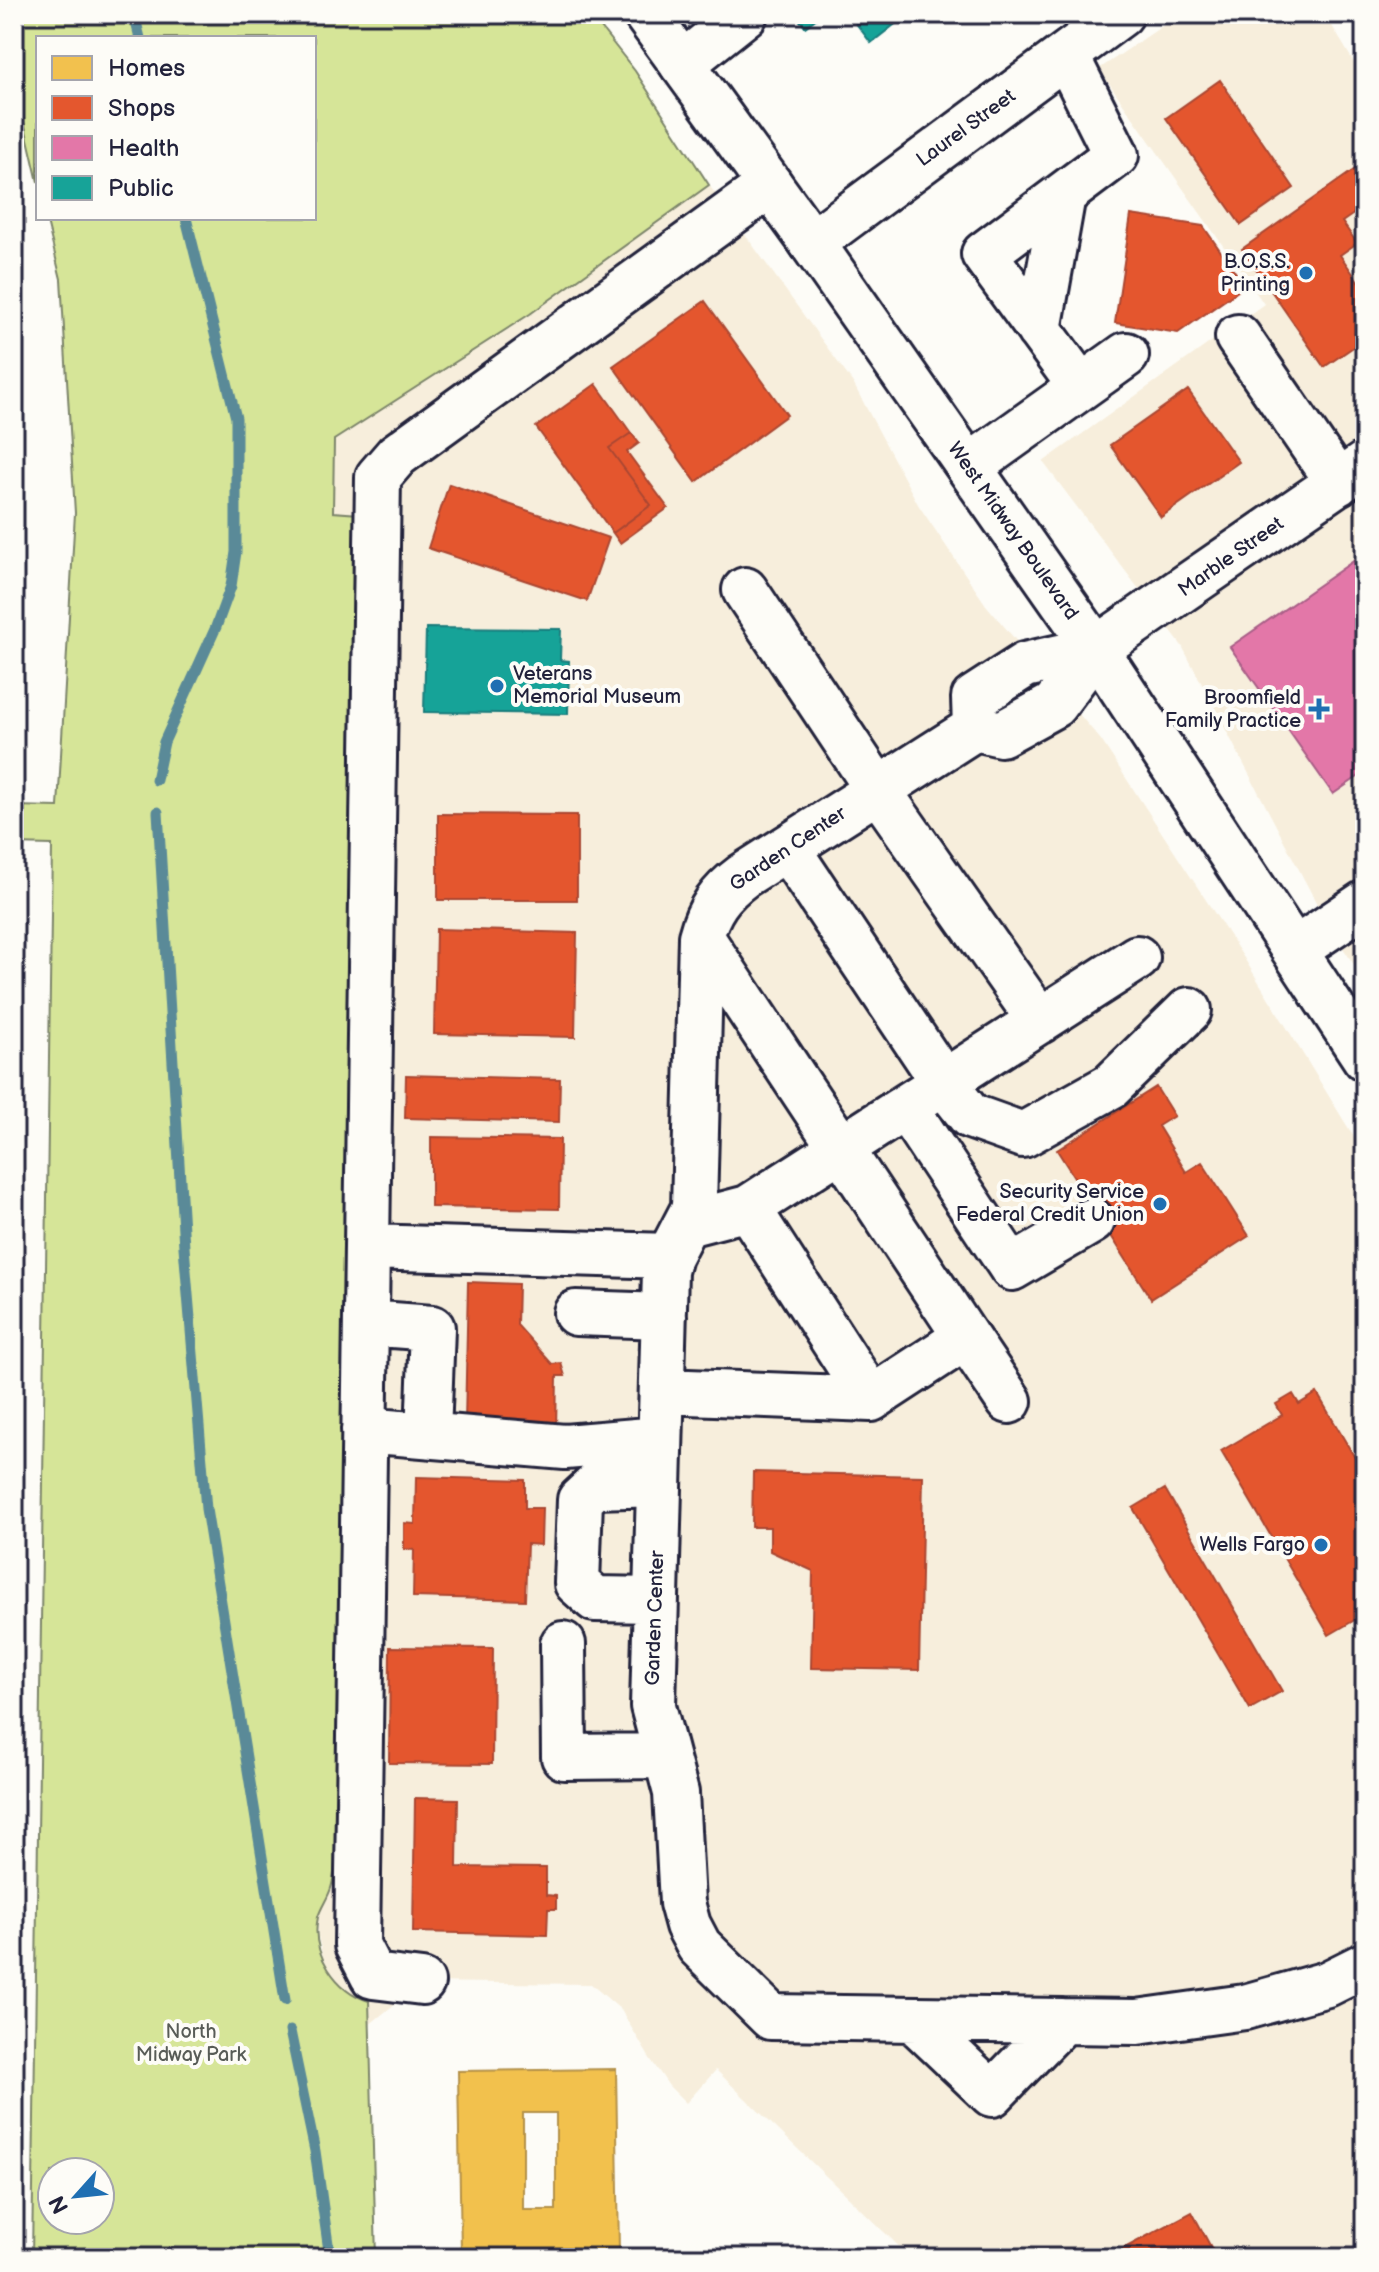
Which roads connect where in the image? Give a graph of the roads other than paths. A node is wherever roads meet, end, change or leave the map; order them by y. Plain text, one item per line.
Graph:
1 (646, 14) edge
2 (745, 14) edge
3 (1121, 14) edge
4 (1066, 55) junction
5 (682, 64) junction
6 (770, 185) junction
7 (1063, 195) junction
8 (812, 243) junction
9 (1039, 330) junction
10 (1238, 337) dead end
11 (1126, 355) dead end
12 (1081, 387) junction
13 (969, 467) junction
14 (1352, 473) edge
15 (745, 590) dead end
16 (1096, 649) junction
17 (878, 790) junction
18 (787, 848) junction
19 (1365, 903) edge
20 (701, 937) junction
21 (1295, 950) junction
22 (1137, 958) dead end
23 (1189, 1010) dead end
24 (1040, 1021) junction
25 (1365, 1058) edge
26 (944, 1083) junction
27 (906, 1108) junction
28 (841, 1149) junction
29 (748, 1208) junction
30 (1092, 1221) dead end
31 (678, 1240) junction
32 (367, 1247) junction
33 (576, 1313) dead end
34 (664, 1316) junction
35 (366, 1323) junction
36 (966, 1337) junction
37 (662, 1391) junction
38 (871, 1399) junction
39 (1009, 1401) dead end
40 (364, 1430) junction
41 (428, 1435) junction
42 (660, 1439) junction
43 (659, 1484) junction
44 (655, 1600) junction
45 (563, 1644) dead end
46 (666, 1756) junction
47 (1365, 1965) edge
48 (422, 1982) dead end
49 (913, 2019) junction
50 (1063, 2021) junction

1 - 5 street, West Midway Boulevard
2 - 5 street
3 - 4 street, Laurel Street
4 - 7 street
4 - 8 street, Laurel Street
5 - 6 street, West Midway Boulevard
6 - 8 street, West Midway Boulevard
6 - 32 street
7 - 9 street
7 - 9 street
8 - 13 street, West Midway Boulevard
9 - 12 street
10 - 14 street
11 - 12 street
12 - 13 street
13 - 16 street, West Midway Boulevard
14 - 16 street, Marble Street
15 - 17 street
16 - 17 street, Garden Center
16 - 21 street, West Midway Boulevard
17 - 18 street, Garden Center
17 - 24 street
18 - 20 street, Garden Center
18 - 26 street
19 - 21 street
20 - 28 street
20 - 31 street, Garden Center
21 - 25 street, West Midway Boulevard
22 - 24 street
23 - 26 street
24 - 26 street
26 - 27 street
27 - 28 street
27 - 30 street
28 - 29 street
28 - 36 street
29 - 31 street
29 - 38 street
31 - 32 street
31 - 34 street, Garden Center
32 - 35 street
33 - 34 street
34 - 37 street, Garden Center
35 - 40 street
35 - 41 street
36 - 38 street
36 - 39 street
37 - 38 street
37 - 42 street, Garden Center
40 - 41 street
40 - 48 street
41 - 42 street
42 - 43 street, Garden Center
43 - 44 street, Garden Center
43 - 44 street
44 - 46 street, Garden Center
45 - 46 street
46 - 49 street, Garden Center
47 - 50 street, Garden Center
49 - 50 street, Garden Center
49 - 50 street

